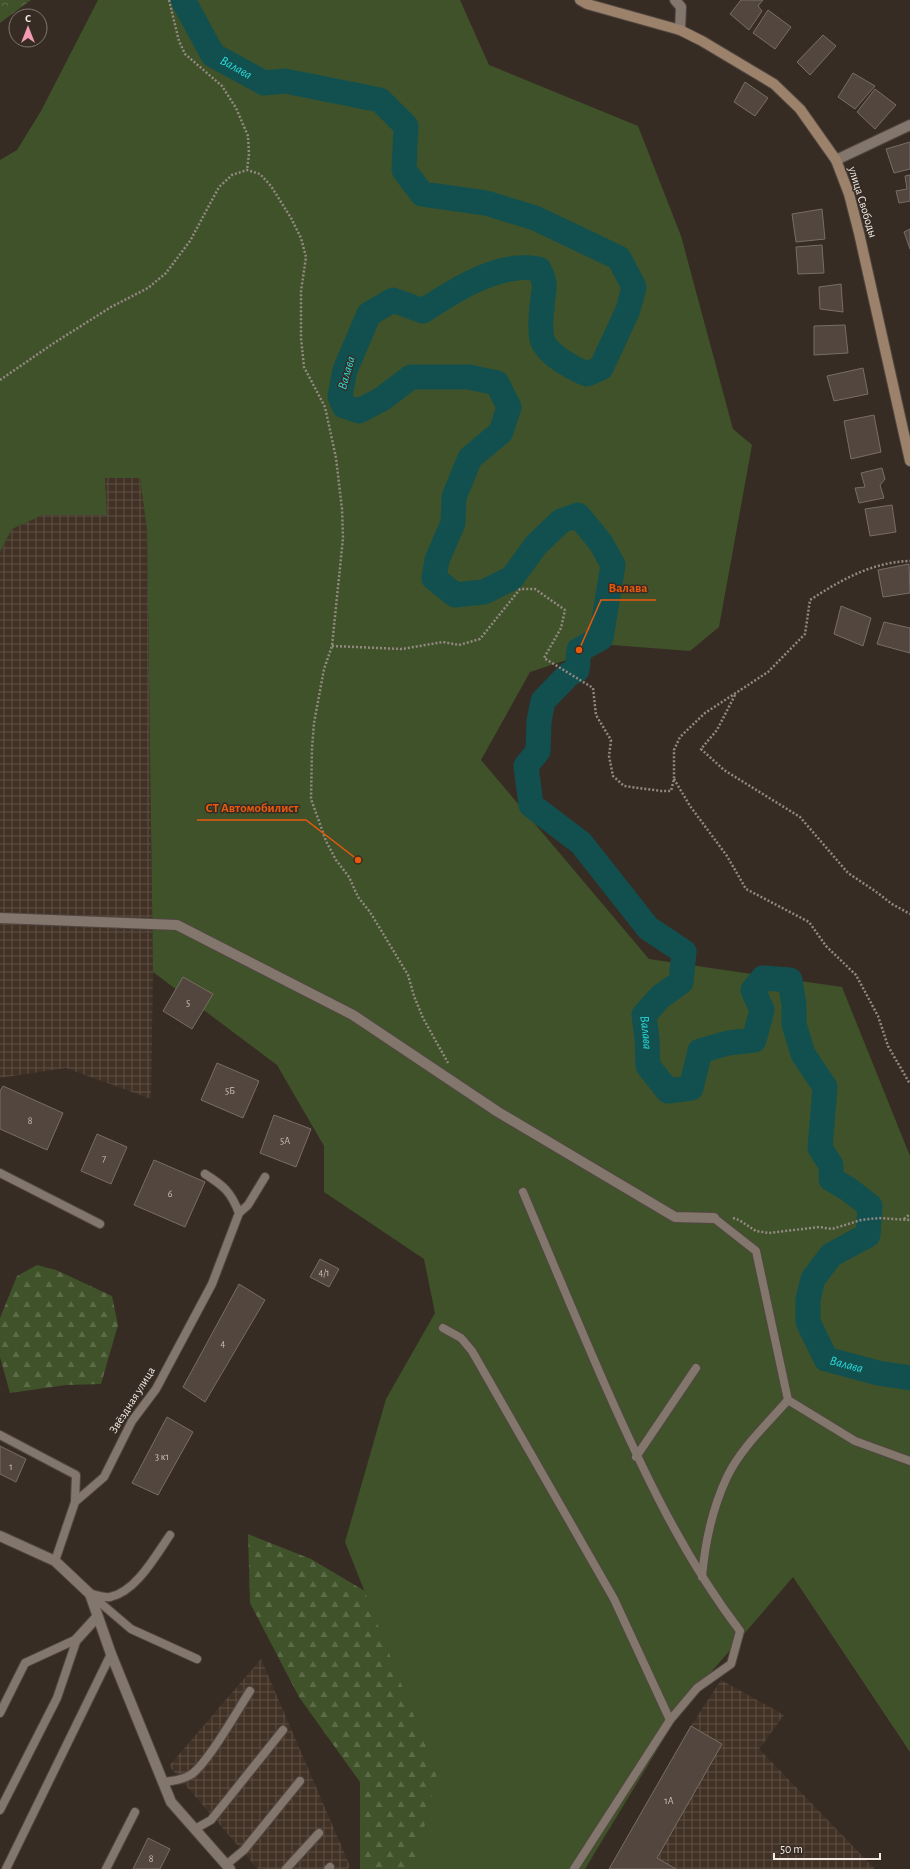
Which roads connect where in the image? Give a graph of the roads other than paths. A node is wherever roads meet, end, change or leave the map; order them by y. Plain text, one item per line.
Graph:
1 (580, 0) edge
2 (676, 0) edge
3 (680, 30) junction
4 (910, 126) edge
5 (836, 160) junction
6 (910, 461) edge
7 (0, 918) edge
8 (0, 1173) edge
9 (205, 1174) dead end
10 (265, 1177) dead end
11 (523, 1192) dead end
12 (239, 1213) junction
13 (714, 1218) joint
14 (100, 1224) dead end
15 (444, 1328) dead end
16 (696, 1368) dead end
17 (788, 1400) junction
18 (0, 1435) edge
19 (636, 1457) junction
20 (910, 1461) edge
21 (75, 1502) junction
22 (170, 1535) dead end
23 (0, 1536) edge
24 (55, 1561) junction
25 (702, 1577) junction
26 (90, 1594) junction
27 (97, 1617) junction
28 (77, 1639) junction
29 (111, 1654) junction
30 (197, 1659) dead end
31 (250, 1691) dead end
32 (0, 1713) edge
33 (670, 1720) junction
34 (283, 1730) dead end
35 (300, 1781) dead end
36 (162, 1782) junction
37 (0, 1810) edge
38 (135, 1812) dead end
39 (196, 1830) junction
40 (319, 1833) dead end
41 (228, 1867) edge
42 (6, 1869) edge
43 (106, 1869) edge
44 (286, 1869) edge
45 (574, 1869) edge

1 - 3 main road, улица Свободы
2 - 3 street
3 - 5 main road, улица Свободы
4 - 5 street
5 - 6 main road, улица Свободы
7 - 13 street
8 - 14 lane
9 - 12 lane
10 - 12 lane
11 - 19 lane
12 - 21 lane, Звёздная улица
13 - 17 lane
15 - 33 lane
16 - 19 lane
17 - 20 lane
17 - 25 lane
18 - 21 lane
19 - 25 lane
21 - 24 lane
22 - 26 lane
23 - 24 street
24 - 26 street
25 - 33 lane
26 - 27 street
26 - 30 lane
27 - 28 street
27 - 29 street
28 - 32 lane
28 - 37 lane
29 - 36 street
29 - 42 lane
31 - 36 lane
33 - 45 lane
34 - 39 lane
35 - 41 lane
36 - 39 street
38 - 43 lane
39 - 41 street
40 - 44 lane

